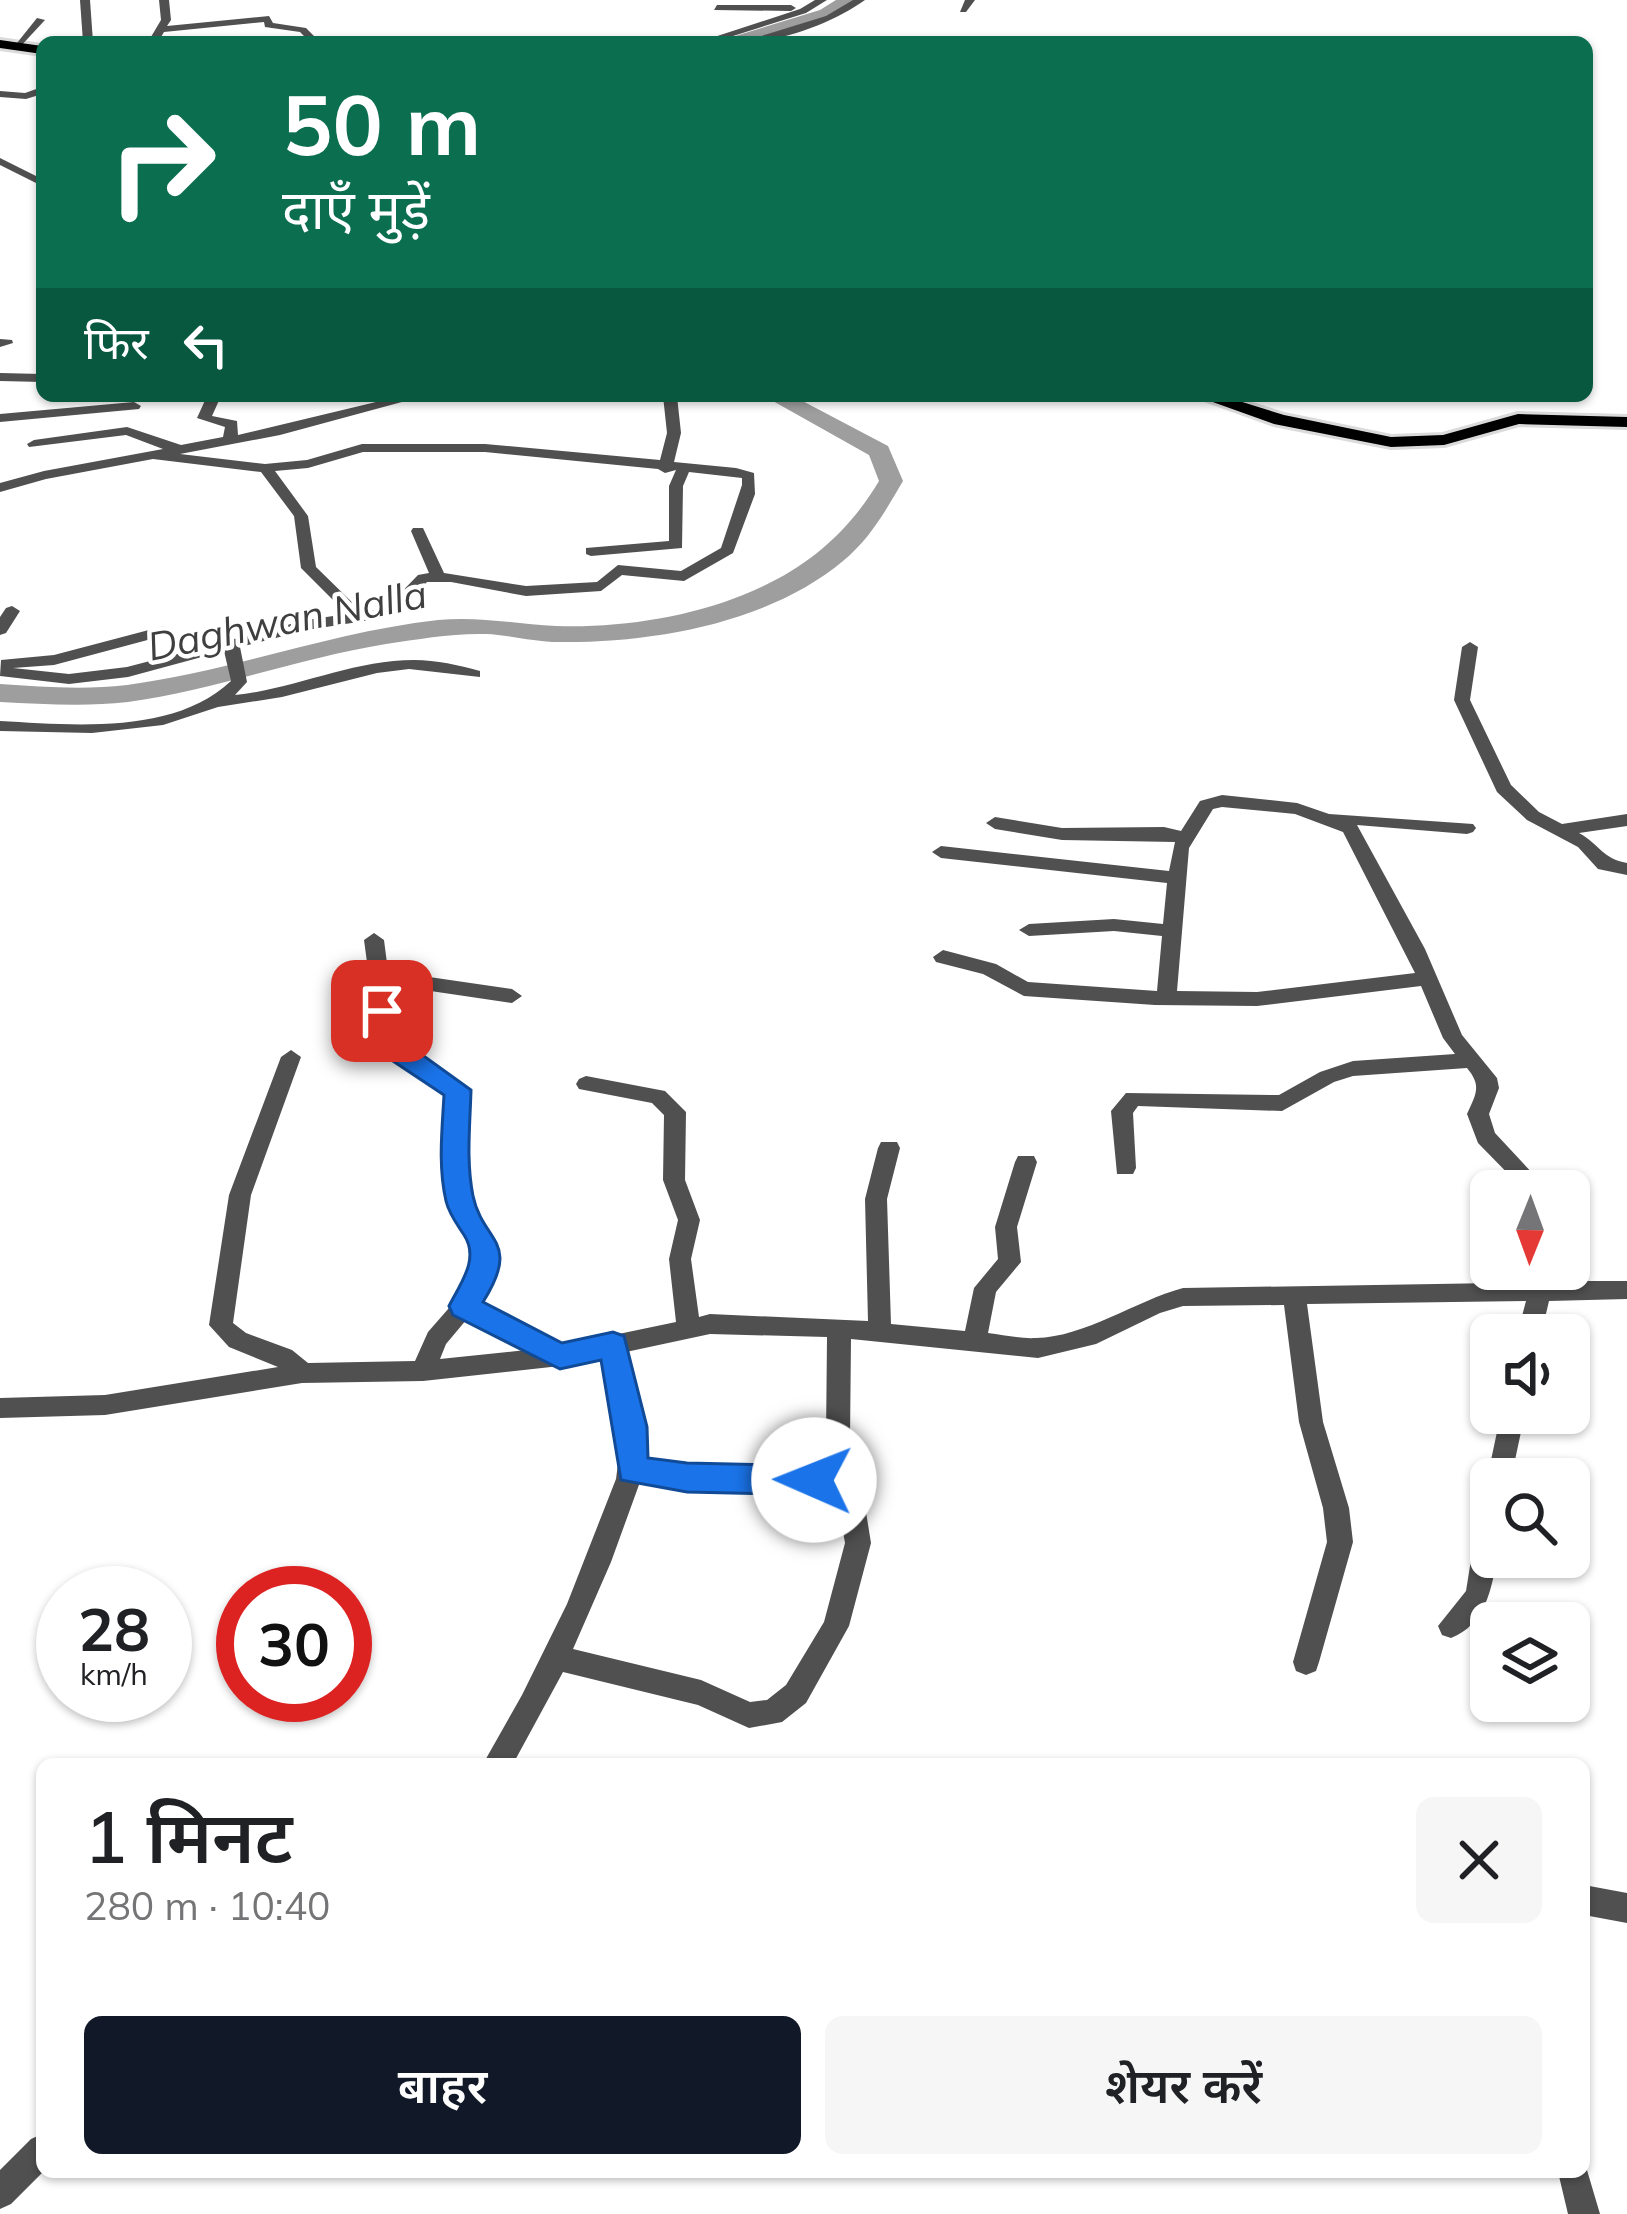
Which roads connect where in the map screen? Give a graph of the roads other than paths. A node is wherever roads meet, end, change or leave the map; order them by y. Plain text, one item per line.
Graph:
1 (85, 0) edge
2 (164, 0) edge
3 (822, 0) edge
4 (860, 0) edge
5 (716, 8) dead end
6 (803, 10) junction
7 (40, 20) dead end
8 (268, 26) junction
9 (282, 28) junction
10 (163, 29) junction
11 (218, 29) dead end
12 (88, 36) edge
13 (158, 36) edge
14 (277, 36) edge
15 (309, 36) edge
16 (723, 36) edge
17 (768, 36) edge
18 (0, 44) edge
19 (16, 46) junction
20 (36, 49) edge
21 (36, 92) edge
22 (0, 94) edge
23 (0, 161) edge
24 (36, 180) edge
25 (0, 377) edge
26 (36, 378) edge
27 (211, 402) edge
28 (391, 402) edge
29 (671, 402) edge
30 (1226, 402) edge
31 (134, 406) dead end
32 (0, 418) edge
33 (1627, 422) edge
34 (230, 439) junction
35 (34, 444) dead end
36 (178, 449) junction
37 (154, 455) junction
38 (265, 468) junction
39 (665, 469) junction
40 (683, 470) junction
41 (0, 488) edge
42 (418, 530) dead end
43 (591, 551) dead end
44 (438, 576) junction
45 (12, 610) dead end
46 (357, 616) junction
47 (0, 630) edge
48 (164, 631) dead end
49 (1470, 647) dead end
50 (235, 660) junction
51 (0, 667) edge
52 (474, 674) dead end
53 (217, 702) junction
54 (0, 726) edge
55 (1330, 817) junction
56 (1627, 820) edge
57 (995, 823) dead end
58 (1467, 828) dead end
59 (1561, 830) junction
60 (1184, 838) junction
61 (941, 852) dead end
62 (1627, 868) edge
63 (1178, 878) junction
64 (1029, 930) dead end
65 (1173, 931) junction
66 (374, 940) dead end
67 (944, 958) dead end
68 (378, 976) junction
69 (1429, 978) junction
70 (512, 996) dead end
71 (1166, 998) junction
72 (291, 1057) dead end
73 (1470, 1060) junction
74 (586, 1084) dead end
75 (889, 1148) dead end
76 (1026, 1162) dead end
77 (1125, 1168) dead end
78 (1518, 1170) edge
79 (1590, 1281) edge
80 (1478, 1290) edge
81 (1627, 1291) edge
82 (1294, 1296) junction
83 (464, 1306) junction
84 (688, 1326) junction
85 (839, 1328) junction
86 (880, 1332) junction
87 (974, 1344) junction
88 (613, 1345) junction
89 (560, 1356) junction
90 (423, 1371) junction
91 (302, 1373) junction
92 (0, 1408) edge
93 (632, 1470) junction
94 (849, 1481) junction
95 (1481, 1578) edge
96 (1451, 1626) dead end
97 (554, 1657) junction
98 (1306, 1662) dead end
99 (502, 1758) edge
100 (1590, 1901) edge
101 (1627, 1908) edge
102 (36, 2156) edge
103 (1575, 2178) edge
104 (0, 2193) edge
105 (1584, 2214) edge

1 - 12 street
2 - 10 street
3 - 6 street
4 - 17 street
5 - 6 street
6 - 16 street
7 - 19 street
8 - 9 street
8 - 10 street
8 - 11 street
9 - 14 street
9 - 15 street
10 - 13 street
18 - 19 main road
19 - 20 main road
21 - 22 street
23 - 24 street
25 - 26 street
27 - 34 street
28 - 34 street
29 - 39 street
30 - 33 main road
31 - 32 street
34 - 36 street
35 - 36 street
36 - 37 street
37 - 38 street
37 - 41 street
38 - 39 street
38 - 46 street
39 - 40 street
40 - 43 street
40 - 44 street
42 - 44 street
44 - 46 street
45 - 47 street
46 - 50 street
48 - 51 street
49 - 59 street
50 - 51 street
50 - 53 street
52 - 53 street
53 - 54 street
55 - 58 street
55 - 60 street
55 - 69 street
56 - 59 street
57 - 60 street
59 - 62 street
60 - 63 street
61 - 63 street
63 - 65 street
64 - 65 street
65 - 71 street
66 - 68 street
67 - 71 street
68 - 70 street
68 - 83 street
69 - 71 street
69 - 73 street
72 - 91 street
73 - 77 street
73 - 78 street
74 - 84 street
75 - 86 street
76 - 87 street
79 - 81 street
80 - 82 street
82 - 87 street
82 - 98 street
83 - 89 street
83 - 90 street
84 - 85 street
84 - 88 street
85 - 86 street
85 - 94 street
86 - 87 street
88 - 89 street
88 - 93 street
89 - 90 street
90 - 91 street
91 - 92 street
93 - 94 street
93 - 97 street
94 - 97 street
95 - 96 street
97 - 99 street
100 - 101 street
102 - 104 street
103 - 105 street

